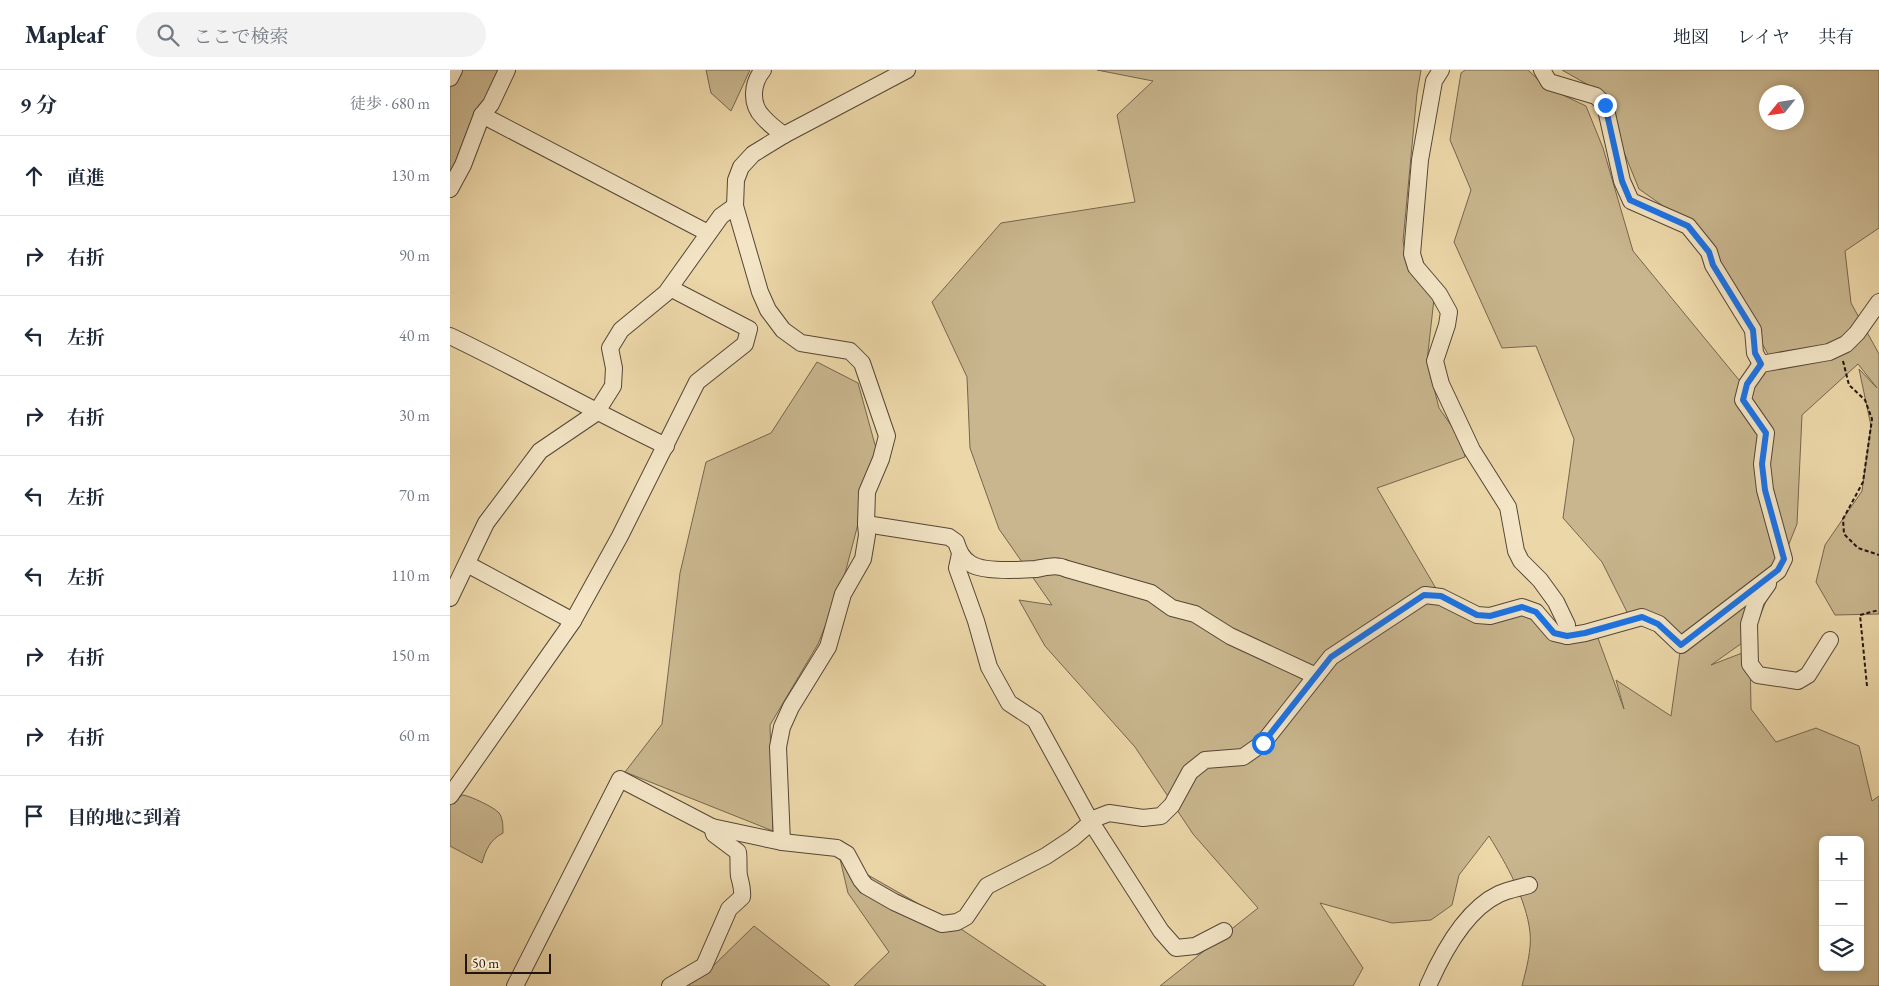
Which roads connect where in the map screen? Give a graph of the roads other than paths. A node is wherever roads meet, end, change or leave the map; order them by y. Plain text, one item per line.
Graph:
1 (454, 70) edge
2 (508, 70) edge
3 (763, 70) edge
4 (906, 70) edge
5 (1441, 70) edge
6 (1542, 70) edge
7 (450, 78) edge
8 (482, 115) junction
9 (784, 135) junction
10 (450, 190) edge
11 (735, 206) junction
12 (708, 234) junction
13 (670, 288) junction
14 (1879, 302) edge
15 (450, 336) edge
16 (1761, 364) junction
17 (596, 413) junction
18 (666, 446) junction
19 (866, 524) junction
20 (960, 554) junction
21 (459, 568) edge
22 (1778, 570) junction
23 (450, 598) edge
24 (573, 621) junction
25 (1567, 636) junction
26 (1830, 640) dead end
27 (1316, 676) junction
28 (450, 796) edge
29 (1091, 822) junction
30 (712, 828) junction
31 (782, 842) junction
32 (1529, 885) dead end
33 (1224, 931) dead end
34 (515, 986) edge
35 (670, 986) edge
36 (1428, 986) edge

1 - 7 street
2 - 8 street
3 - 9 street
4 - 9 street
5 - 25 street
6 - 16 street
8 - 10 street
8 - 12 street
9 - 11 street
11 - 12 street
11 - 19 street
12 - 13 street
13 - 17 street
13 - 18 street
14 - 16 street
15 - 17 street
16 - 22 street
17 - 18 street
17 - 21 street
18 - 24 street
19 - 20 street
19 - 31 street
20 - 27 street
20 - 29 street
21 - 23 street
21 - 24 street
22 - 25 street
22 - 26 street
24 - 28 street
25 - 27 street
27 - 29 street
29 - 31 street
29 - 33 street
30 - 31 street
30 - 34 street
30 - 35 street
32 - 36 street

